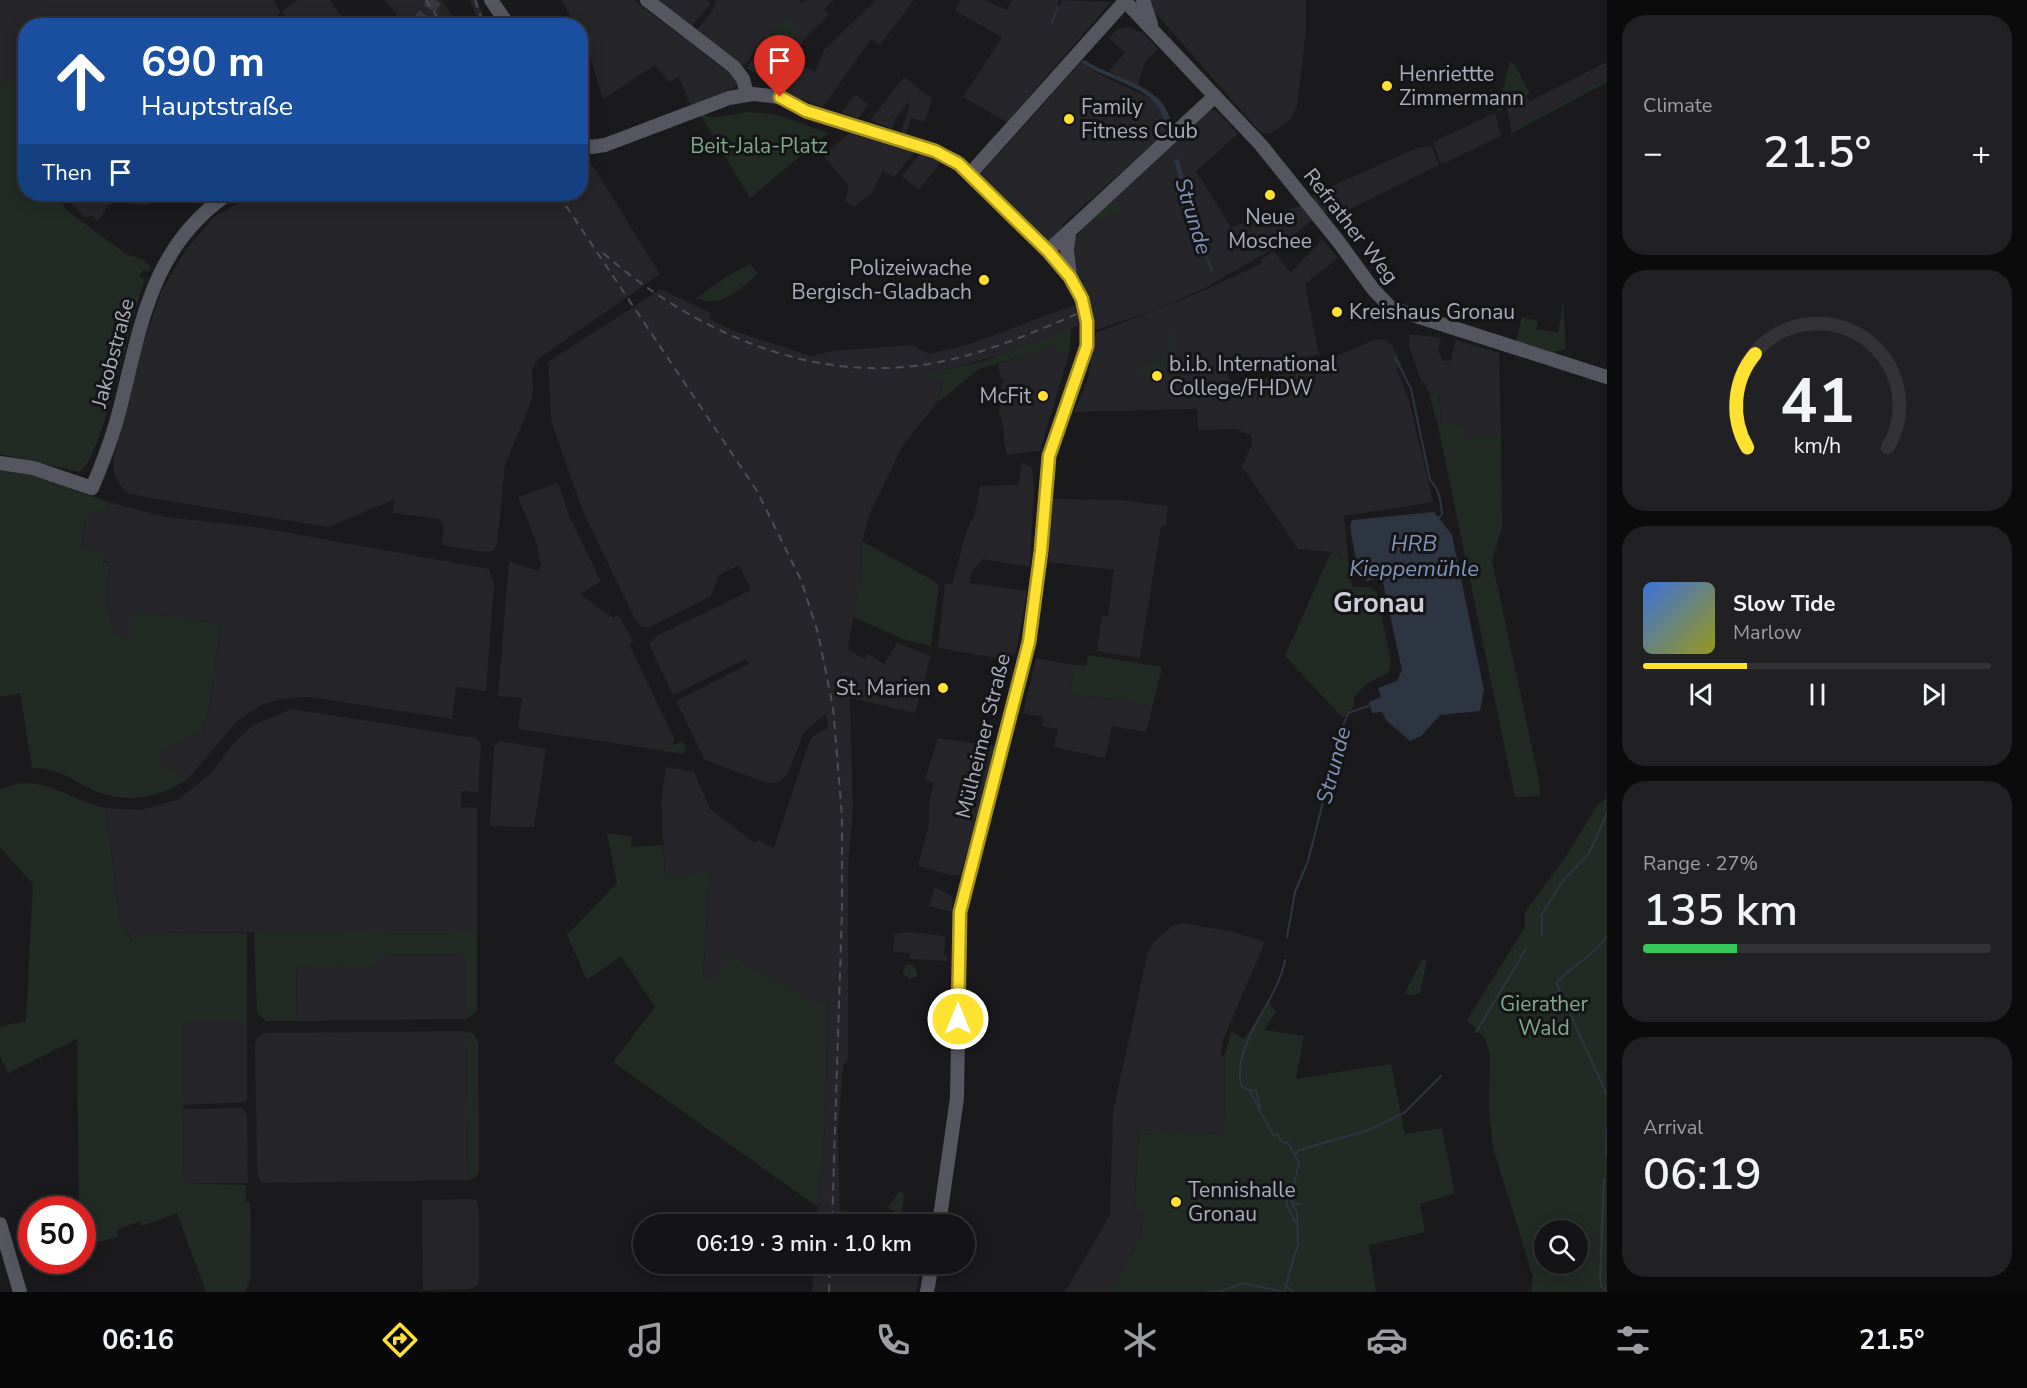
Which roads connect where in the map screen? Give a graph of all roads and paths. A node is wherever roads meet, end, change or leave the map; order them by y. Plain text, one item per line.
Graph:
1 (491, 0) edge
2 (647, 0) edge
3 (1143, 0) edge
4 (1125, 2) edge
5 (503, 18) edge
6 (1151, 29) junction
7 (747, 94) junction
8 (1215, 96) junction
9 (588, 145) edge
10 (970, 174) junction
11 (219, 201) edge
12 (1069, 233) junction
13 (1048, 251) junction
14 (1070, 277) junction
15 (1607, 377) edge
16 (0, 463) edge
17 (940, 1214) edge
18 (0, 1224) edge
19 (930, 1274) edge
20 (20, 1292) edge
21 (927, 1292) edge

1 - 5 main road
2 - 7 main road
3 - 6 main road
4 - 6 main road, Refrather Weg
4 - 10 main road
6 - 8 main road, Refrather Weg
7 - 9 main road
7 - 10 main road
8 - 12 main road
8 - 15 main road, Refrather Weg
10 - 13 main road
11 - 16 main road, Jakobstraße
12 - 13 main road
12 - 14 main road
13 - 14 main road
14 - 17 main road, Mülheimer Straße
18 - 20 main road
19 - 21 main road

